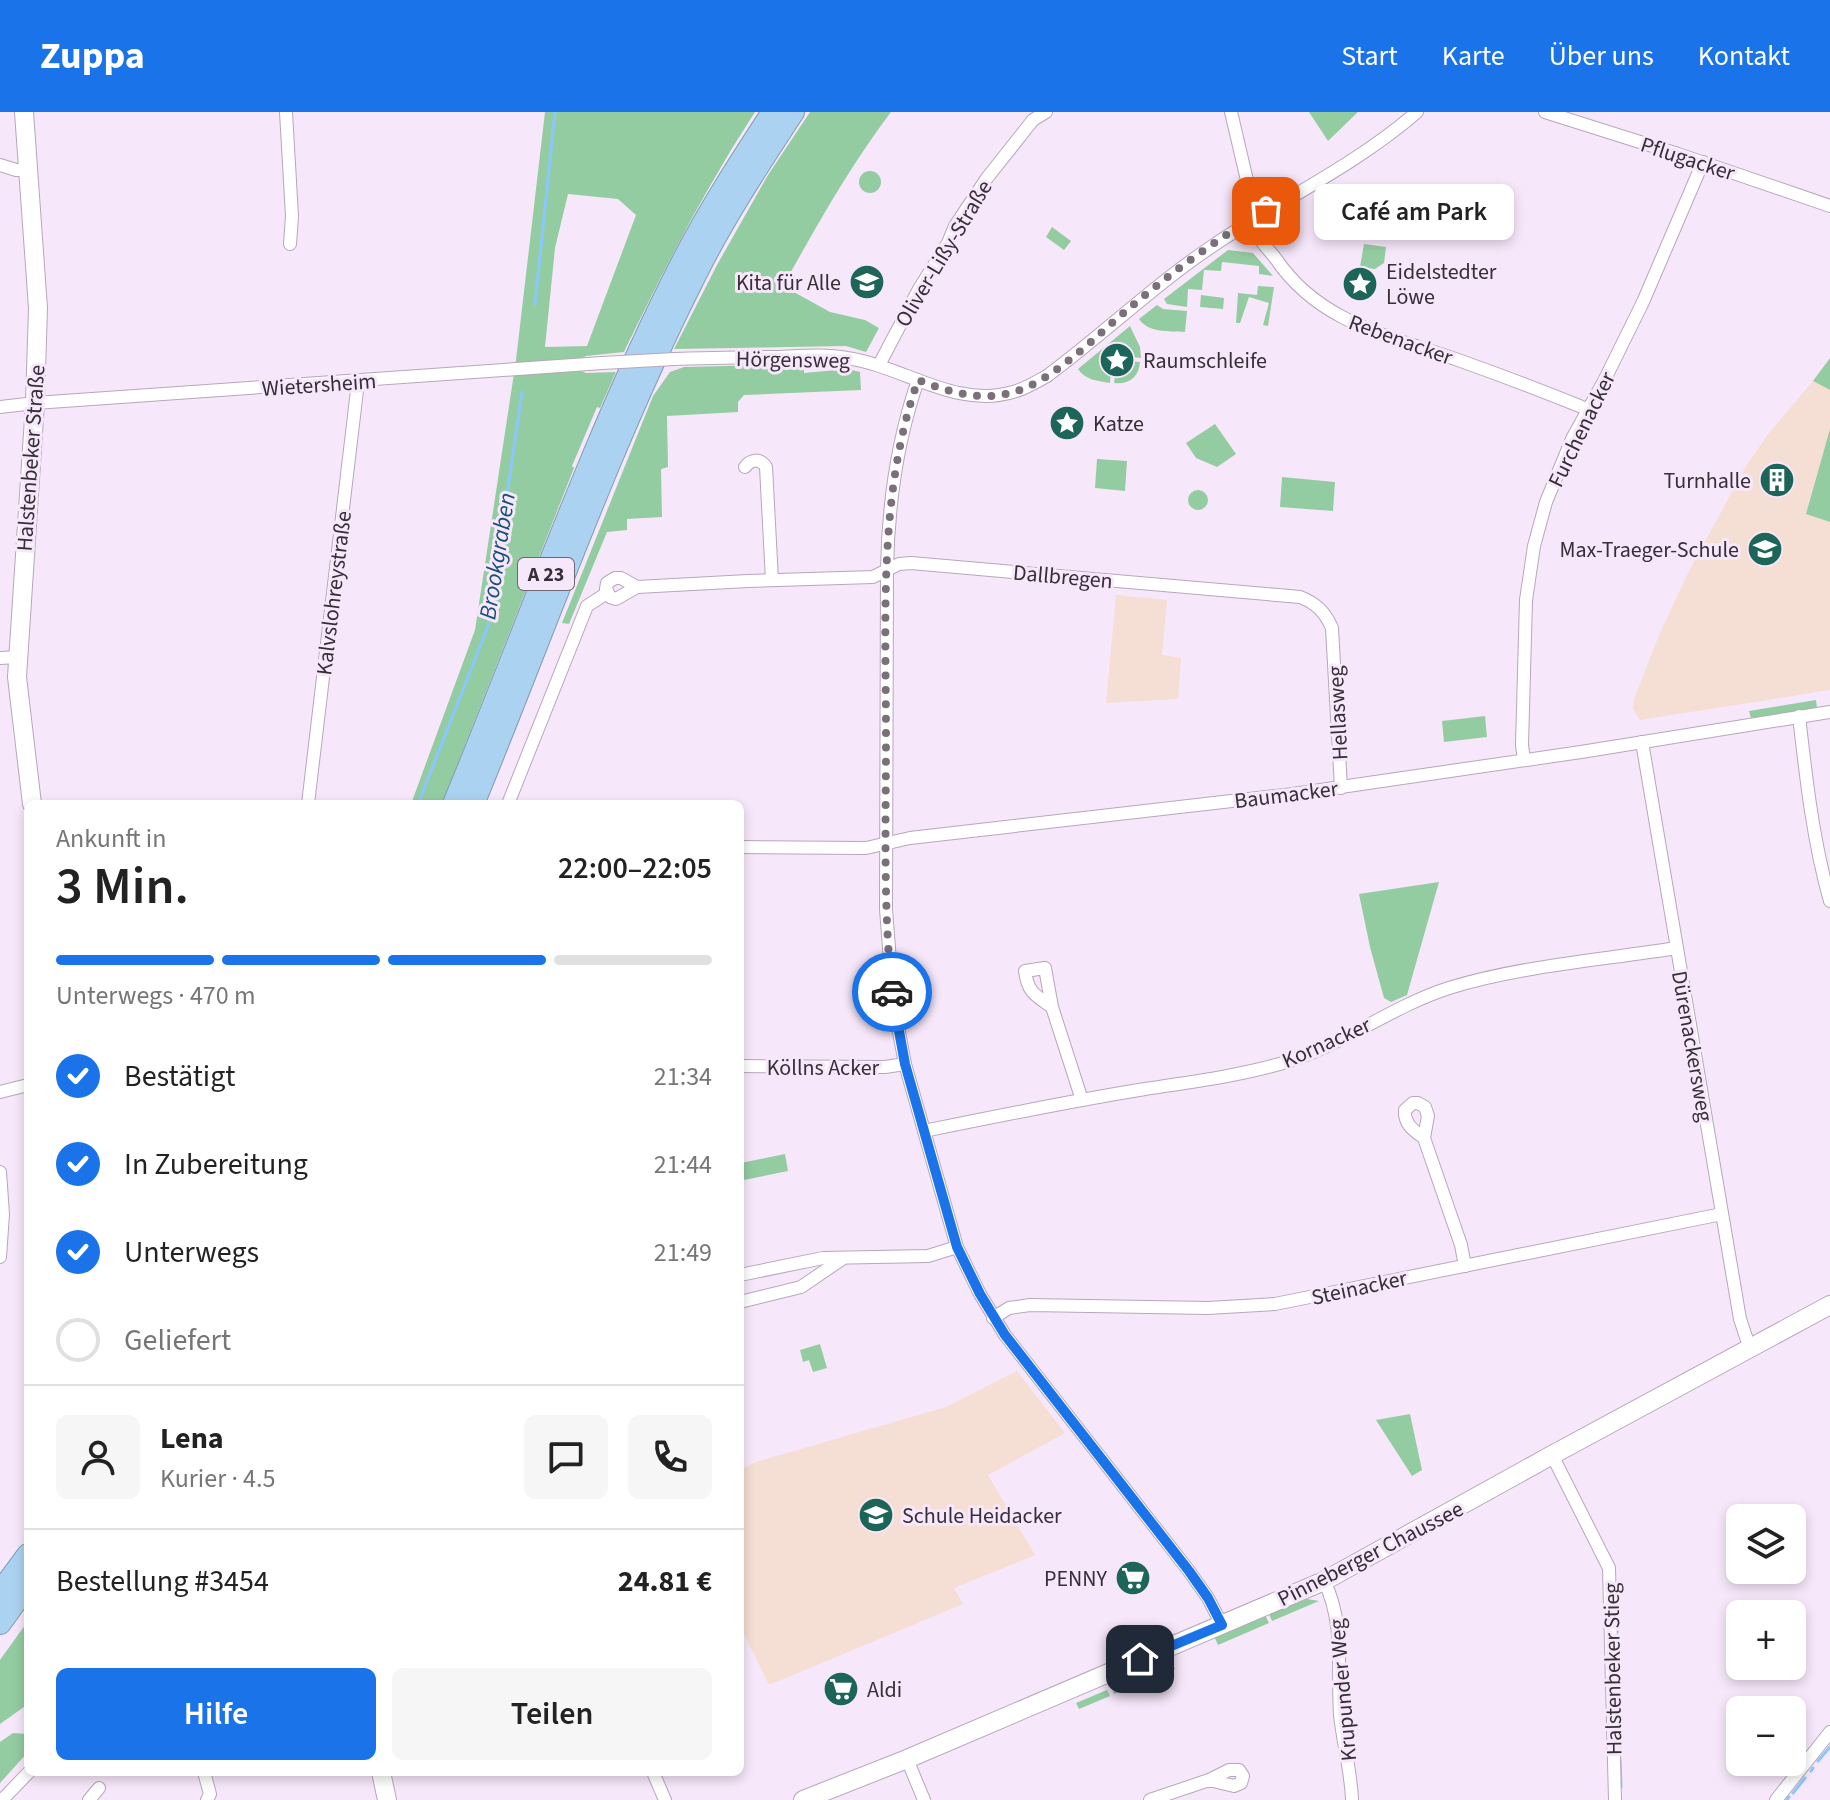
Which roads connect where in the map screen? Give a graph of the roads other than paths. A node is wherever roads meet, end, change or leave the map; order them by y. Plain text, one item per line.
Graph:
1 (24, 112) edge
2 (286, 112) edge
3 (773, 112) edge
4 (793, 112) edge
5 (1046, 112) edge
6 (1231, 112) edge
7 (1417, 112) edge
8 (1545, 112) edge
9 (1703, 162) junction
10 (0, 165) edge
11 (29, 170) junction
12 (1830, 206) edge
13 (1255, 217) junction
14 (290, 244) dead end
15 (602, 363) joint
16 (879, 365) junction
17 (918, 380) junction
18 (358, 382) junction
19 (35, 403) junction
20 (0, 407) edge
21 (1587, 409) junction
22 (745, 467) dead end
23 (887, 570) junction
24 (772, 580) junction
25 (637, 587) junction
26 (607, 593) junction
27 (1334, 639) joint
28 (9, 658) edge
29 (1830, 712) edge
30 (1799, 716) junction
31 (1642, 742) junction
32 (1524, 760) junction
33 (1341, 788) junction
34 (32, 800) edge
35 (308, 800) edge
36 (456, 800) edge
37 (475, 800) edge
38 (510, 800) edge
39 (886, 844) junction
40 (744, 847) edge
41 (1830, 901) edge
42 (1676, 948) junction
43 (1052, 1007) dead end
44 (905, 1064) junction
45 (744, 1066) edge
46 (24, 1086) edge
47 (0, 1092) edge
48 (1082, 1100) junction
49 (924, 1131) junction
50 (1424, 1138) dead end
51 (0, 1172) edge
52 (1722, 1214) junction
53 (957, 1247) junction
54 (0, 1257) edge
55 (843, 1258) junction
56 (1465, 1266) junction
57 (744, 1274) edge
58 (744, 1301) edge
59 (1830, 1305) edge
60 (993, 1318) junction
61 (1750, 1349) junction
62 (1552, 1455) junction
63 (24, 1560) edge
64 (1324, 1581) junction
65 (24, 1590) edge
66 (0, 1593) edge
67 (0, 1623) edge
68 (1222, 1625) junction
69 (1830, 1732) edge
70 (907, 1759) junction
71 (25, 1776) edge
72 (205, 1776) edge
73 (382, 1776) edge
74 (655, 1776) edge
75 (1209, 1780) dead end
76 (99, 1788) dead end
77 (2, 1800) edge
78 (89, 1800) edge
79 (207, 1800) edge
80 (387, 1800) edge
81 (665, 1800) edge
82 (803, 1800) edge
83 (924, 1800) edge
84 (1150, 1800) edge
85 (1352, 1800) edge
86 (1615, 1800) edge
87 (1776, 1800) edge

1 - 11 main road, Halstenbeker Straße
2 - 14 street
3 - 36 highway, A 23
4 - 37 highway, A 23
5 - 16 street, Oliver-Lißy-Straße
6 - 13 street
7 - 13 street, Hörgensweg
8 - 9 street, Pflugacker
9 - 12 street, Pflugacker
9 - 21 street, Furchenacker
10 - 11 street
11 - 19 main road, Halstenbeker Straße
13 - 17 street, Hörgensweg
13 - 21 street, Rebenacker
15 - 16 street, Hörgensweg, bridge
15 - 18 street, Wietersheim
16 - 17 street, Hörgensweg
17 - 23 street
18 - 19 street, Wietersheim
18 - 35 street, Kalvslohreystraße
19 - 20 street, Wietersheim
19 - 28 main road, Halstenbeker Straße
21 - 32 street, Furchenacker
22 - 24 street
23 - 24 street, Dallbregen
23 - 27 street, Dallbregen
23 - 39 street
24 - 25 street, Dallbregen
25 - 26 street, Dallbregen
25 - 26 street, Dallbregen
26 - 38 street
27 - 33 street, Hellasweg
28 - 34 main road, Halstenbeker Straße
29 - 30 street, Baumacker
30 - 31 street, Baumacker
30 - 41 street
31 - 32 street, Baumacker
31 - 42 street, Dürenackersweg
32 - 33 street, Baumacker
33 - 39 street, Baumacker
39 - 40 street, Baumacker
39 - 44 street
42 - 48 street, Kornacker
42 - 52 street, Dürenackersweg
43 - 48 street
44 - 45 street, Köllns Acker
44 - 49 street
46 - 47 street
48 - 49 street, Kornacker
49 - 53 street
50 - 56 street
51 - 54 street
52 - 56 street, Steinacker
52 - 61 street, Dürenackersweg
53 - 55 street
53 - 60 street
55 - 57 street
55 - 58 street
56 - 60 street, Steinacker
59 - 61 main road, Pinneberger Chaussee
60 - 68 street
61 - 62 main road, Pinneberger Chaussee
62 - 64 main road, Pinneberger Chaussee
62 - 86 street, Halstenbeker Stieg
63 - 66 highway
64 - 68 main road, Pinneberger Chaussee
64 - 85 street, Krupunder Weg
65 - 67 highway
68 - 70 main road, Pinneberger Chaussee
69 - 87 street
70 - 82 main road, Pinneberger Chaussee
70 - 83 street
71 - 77 street
72 - 79 street
73 - 80 main road
74 - 81 street
75 - 84 street
76 - 78 street

